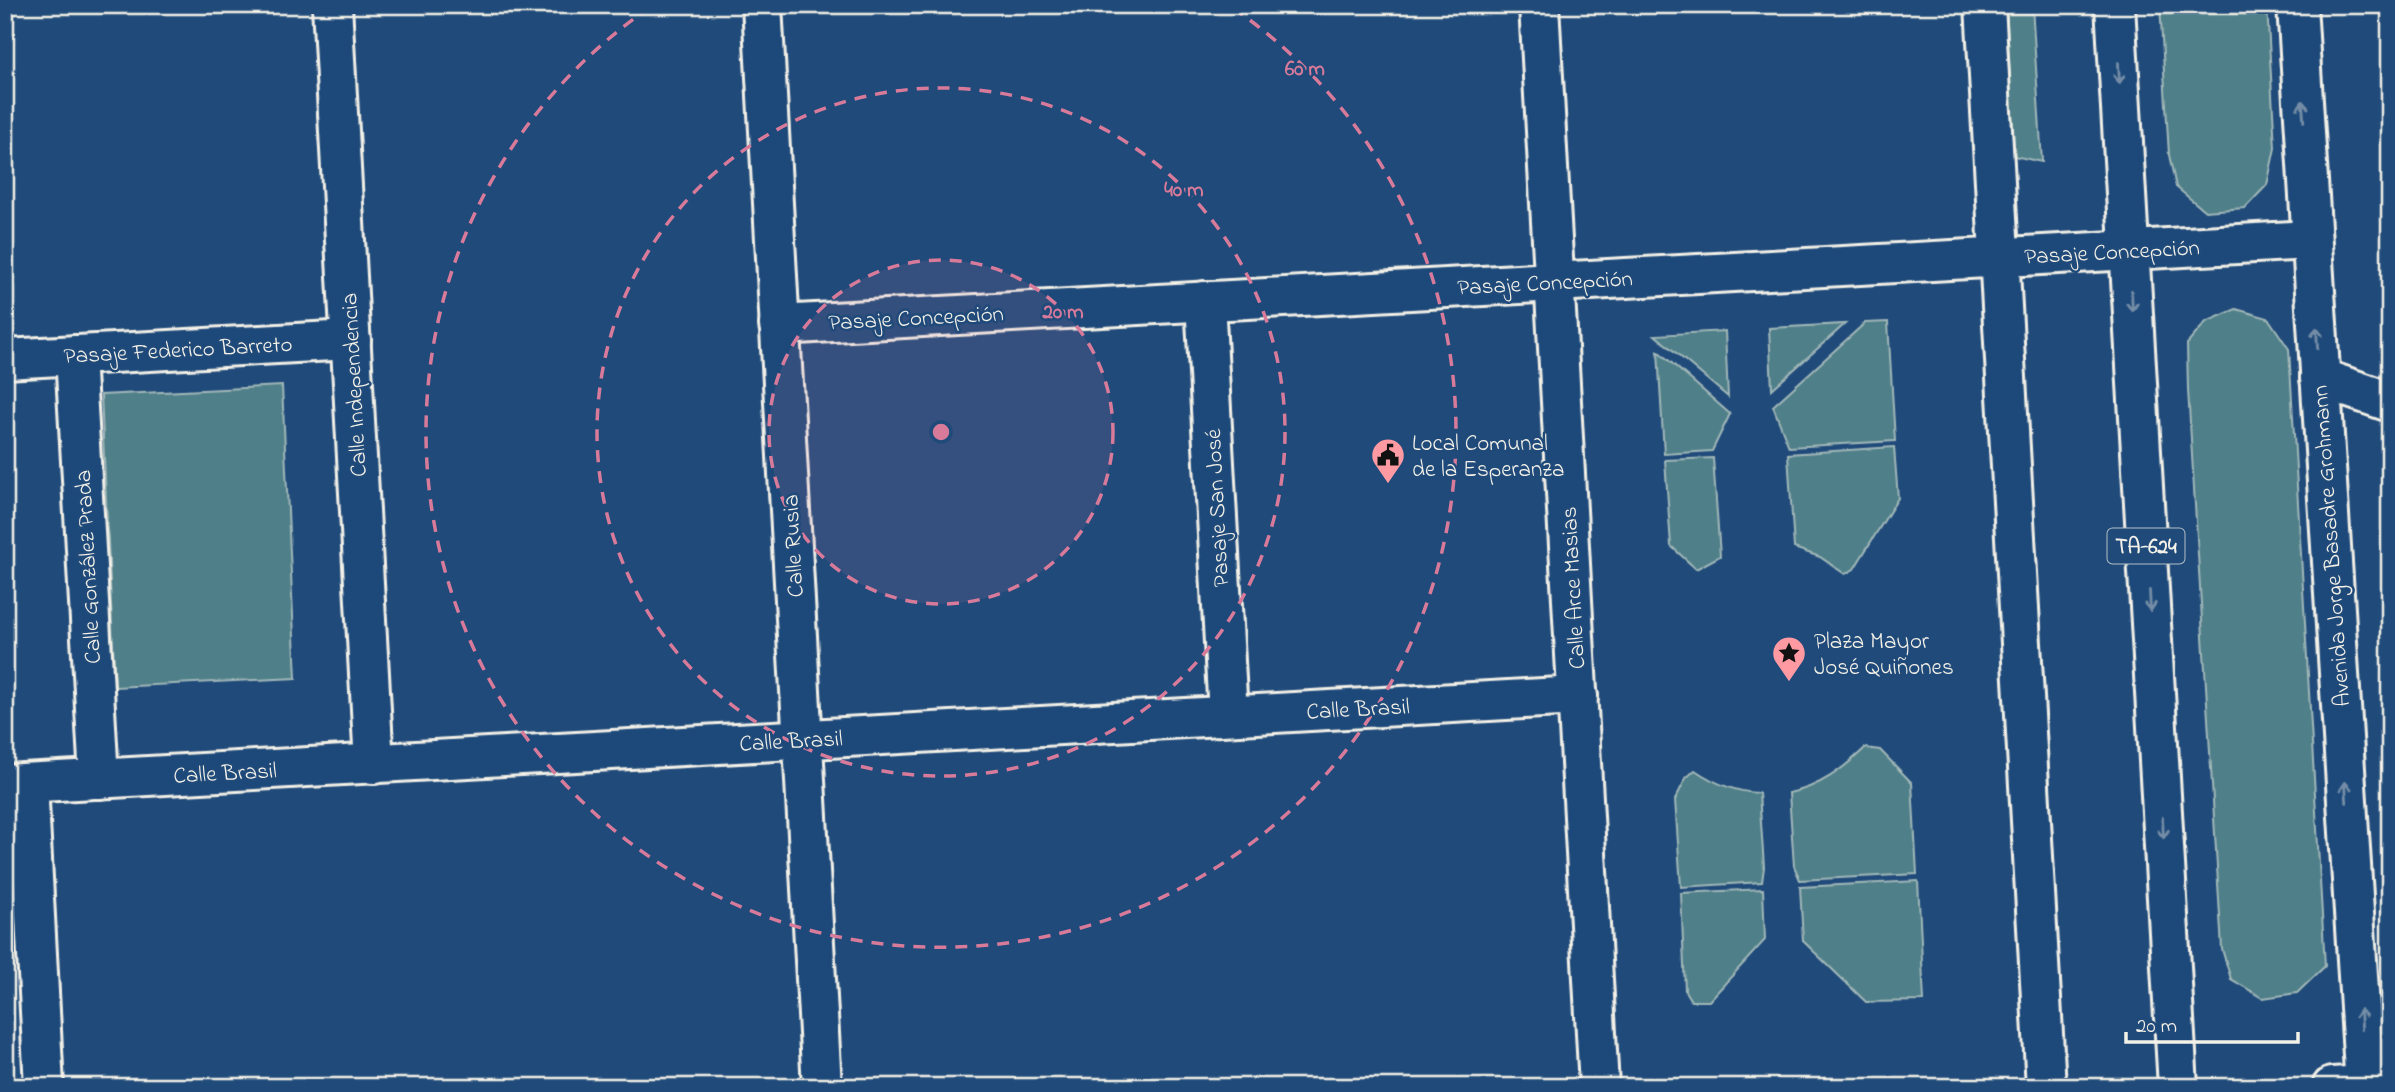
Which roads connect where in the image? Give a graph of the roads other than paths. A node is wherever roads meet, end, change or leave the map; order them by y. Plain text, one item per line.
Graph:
1 (332, 5) edge
2 (762, 5) edge
3 (1539, 5) edge
4 (1985, 5) edge
5 (2115, 5) edge
6 (2297, 5) edge
7 (2311, 240) junction
8 (2129, 249) junction
9 (2000, 257) junction
10 (1555, 282) junction
11 (1205, 301) junction
12 (779, 324) junction
13 (351, 340) junction
14 (75, 355) junction
15 (5, 359) edge
16 (2320, 378) junction
17 (2390, 402) edge
18 (1578, 696) junction
19 (1228, 715) junction
20 (803, 740) junction
21 (374, 764) junction
22 (99, 779) junction
23 (16, 783) edge
24 (2359, 1086) edge
25 (44, 1087) edge
26 (822, 1087) edge
27 (1599, 1087) edge
28 (2046, 1087) edge
29 (2178, 1087) edge

1 - 13 main road, Calle Independencia
2 - 12 main road, Calle Rusia
3 - 10 main road, Calle Arce Masias
4 - 9 main road
5 -> 8 main road, TA-624
7 -> 6 main road, Avenida Jorge Basadre Grohmann
7 - 8 main road, Pasaje Concepción
16 -> 7 main road, Avenida Jorge Basadre Grohmann
8 - 9 main road, Pasaje Concepción
8 -> 29 main road, TA-624
9 - 10 main road, Pasaje Concepción
9 - 28 main road
10 - 11 main road, Pasaje Concepción
10 - 18 main road, Calle Arce Masias
11 - 12 main road, Pasaje Concepción
11 - 19 main road, Pasaje San José
12 - 20 main road, Calle Rusia
13 - 14 main road, Pasaje Federico Barreto
13 - 21 main road, Calle Independencia
14 - 15 main road, Pasaje Federico Barreto
14 - 22 main road, Calle González Prada
16 - 17 main road
24 -> 16 main road, Avenida Jorge Basadre Grohmann
18 - 19 main road, Calle Brasil
18 - 27 main road, Calle Arce Masias
19 - 20 main road, Calle Brasil
20 - 21 main road, Calle Brasil
20 - 26 main road, Calle Rusia
21 - 22 main road, Calle Brasil
22 - 23 main road, Calle Brasil
23 - 25 main road

